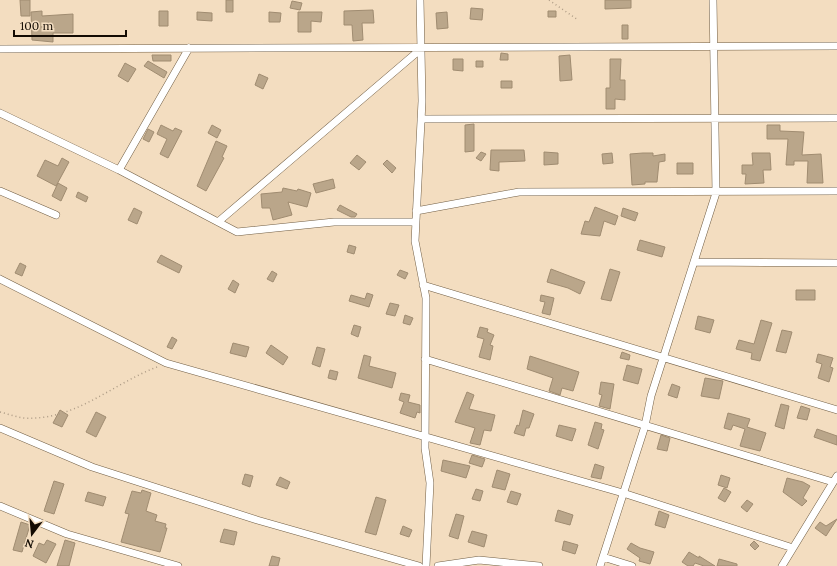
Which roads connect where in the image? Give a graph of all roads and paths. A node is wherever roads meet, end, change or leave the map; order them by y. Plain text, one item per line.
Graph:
1 (420, 0) edge
2 (549, 0) edge
3 (713, 0) edge
4 (578, 20) dead end
5 (714, 46) junction
6 (837, 46) edge
7 (189, 48) junction
8 (422, 48) junction
9 (0, 49) edge
10 (0, 113) edge
11 (837, 118) edge
12 (421, 119) junction
13 (715, 120) junction
14 (119, 170) junction
15 (0, 191) edge
16 (837, 191) edge
17 (716, 193) junction
18 (416, 211) junction
19 (56, 215) dead end
20 (218, 222) junction
21 (415, 222) junction
22 (694, 262) junction
23 (837, 264) edge
24 (0, 279) edge
25 (423, 285) junction
26 (664, 357) junction
27 (425, 359) junction
28 (166, 364) junction
29 (837, 410) edge
30 (0, 412) edge
31 (645, 426) junction
32 (0, 428) edge
33 (425, 438) junction
34 (835, 479) edge
35 (623, 493) junction
36 (0, 506) edge
37 (793, 548) junction
38 (603, 557) junction
39 (178, 566) edge
40 (419, 566) edge
41 (426, 566) edge
42 (438, 566) edge
43 (540, 566) edge
44 (600, 566) edge
45 (632, 566) edge
46 (782, 566) edge

1 - 8 street
2 - 4 path
3 - 5 street
5 - 6 street
5 - 8 street
5 - 13 street
7 - 8 street
7 - 9 street
7 - 14 street
8 - 12 street
8 - 20 street
10 - 14 street
11 - 13 street
12 - 13 street
12 - 18 street
13 - 17 street
14 - 20 street
15 - 19 street
16 - 17 street
17 - 18 street
17 - 22 street
18 - 21 street
20 - 21 street
21 - 25 street
22 - 23 street
22 - 26 street
24 - 28 street
25 - 26 street
25 - 27 street
26 - 29 street
26 - 31 street
27 - 31 street
27 - 33 street
28 - 30 path
28 - 33 street
31 - 34 street
31 - 35 street
32 - 40 street
33 - 35 street
33 - 41 street
34 - 37 street
35 - 37 street
35 - 38 street
36 - 39 street
37 - 46 street
38 - 44 street
38 - 45 street
42 - 43 street

